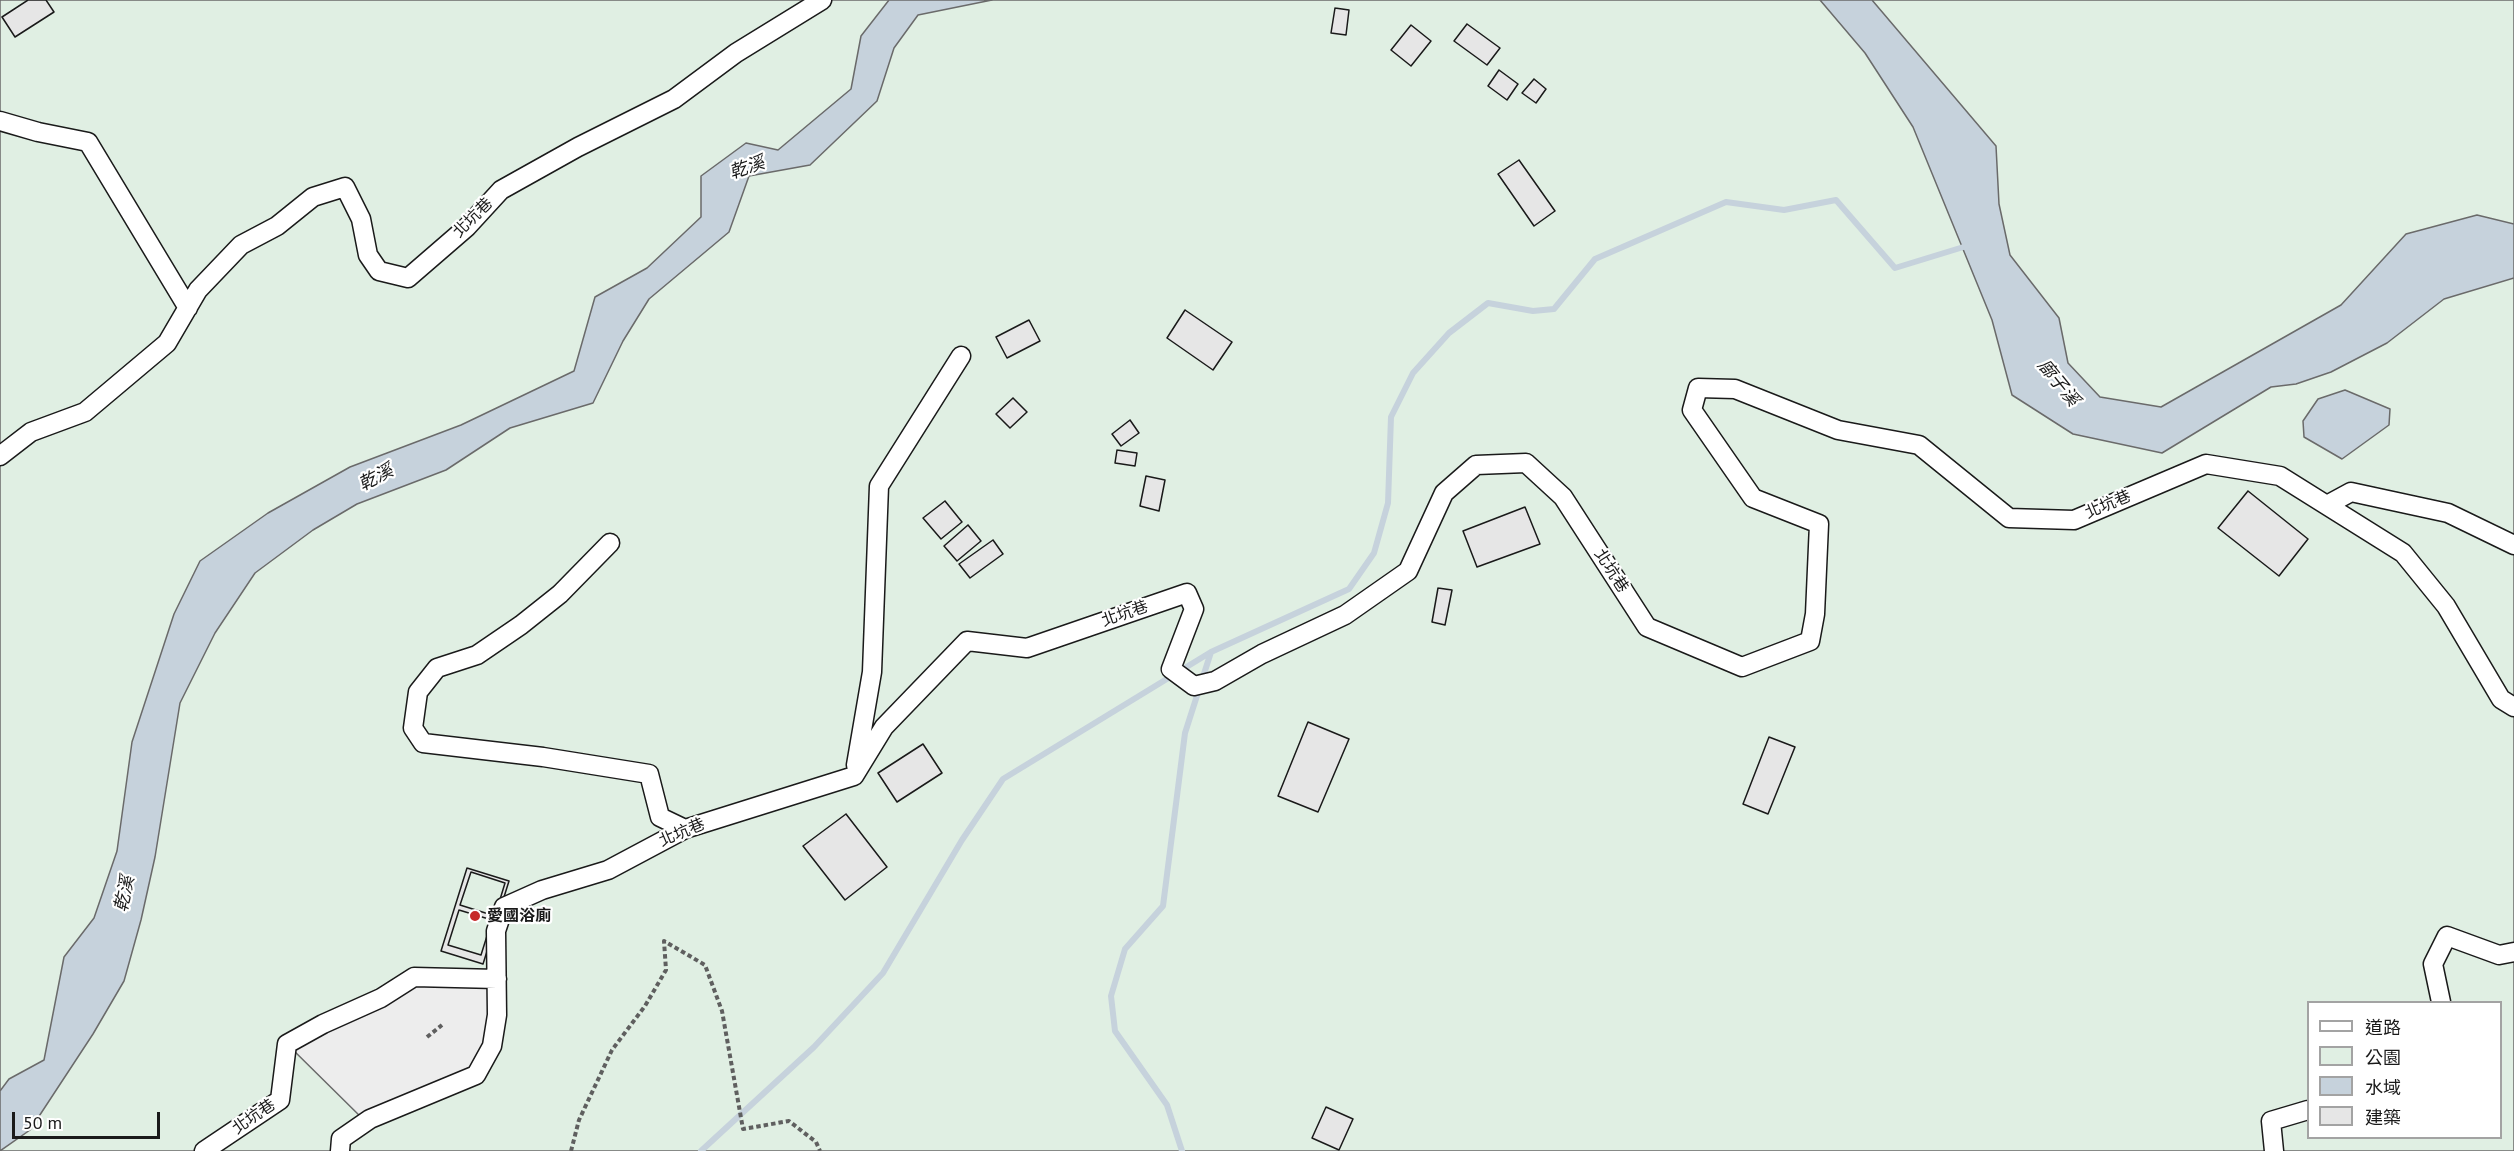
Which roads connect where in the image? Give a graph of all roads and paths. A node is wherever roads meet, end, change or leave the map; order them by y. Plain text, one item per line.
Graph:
1 (822, 0) edge
2 (0, 122) edge
3 (188, 308) junction
4 (961, 356) dead end
5 (0, 456) edge
6 (2327, 505) junction
7 (610, 543) dead end
8 (2514, 545) edge
9 (2514, 707) edge
10 (854, 776) junction
11 (685, 829) junction
12 (2514, 952) edge
13 (497, 979) junction
14 (2441, 1001) edge
15 (442, 1024) dead end
16 (427, 1037) dead end
17 (2307, 1110) edge
18 (204, 1151) edge
19 (339, 1151) edge
20 (571, 1151) edge
21 (820, 1151) edge
22 (2274, 1151) edge

1 - 3 street, 北坑巷
2 - 3 street
3 - 5 street, 北坑巷
4 - 10 street
6 - 8 street
6 - 9 street, 北坑巷
6 - 10 street, 北坑巷
7 - 11 street
10 - 11 street, 北坑巷
11 - 13 street, 北坑巷
12 - 14 street
13 - 18 street, 北坑巷
13 - 19 street, 北坑巷
15 - 16 path
17 - 22 street
20 - 21 path

